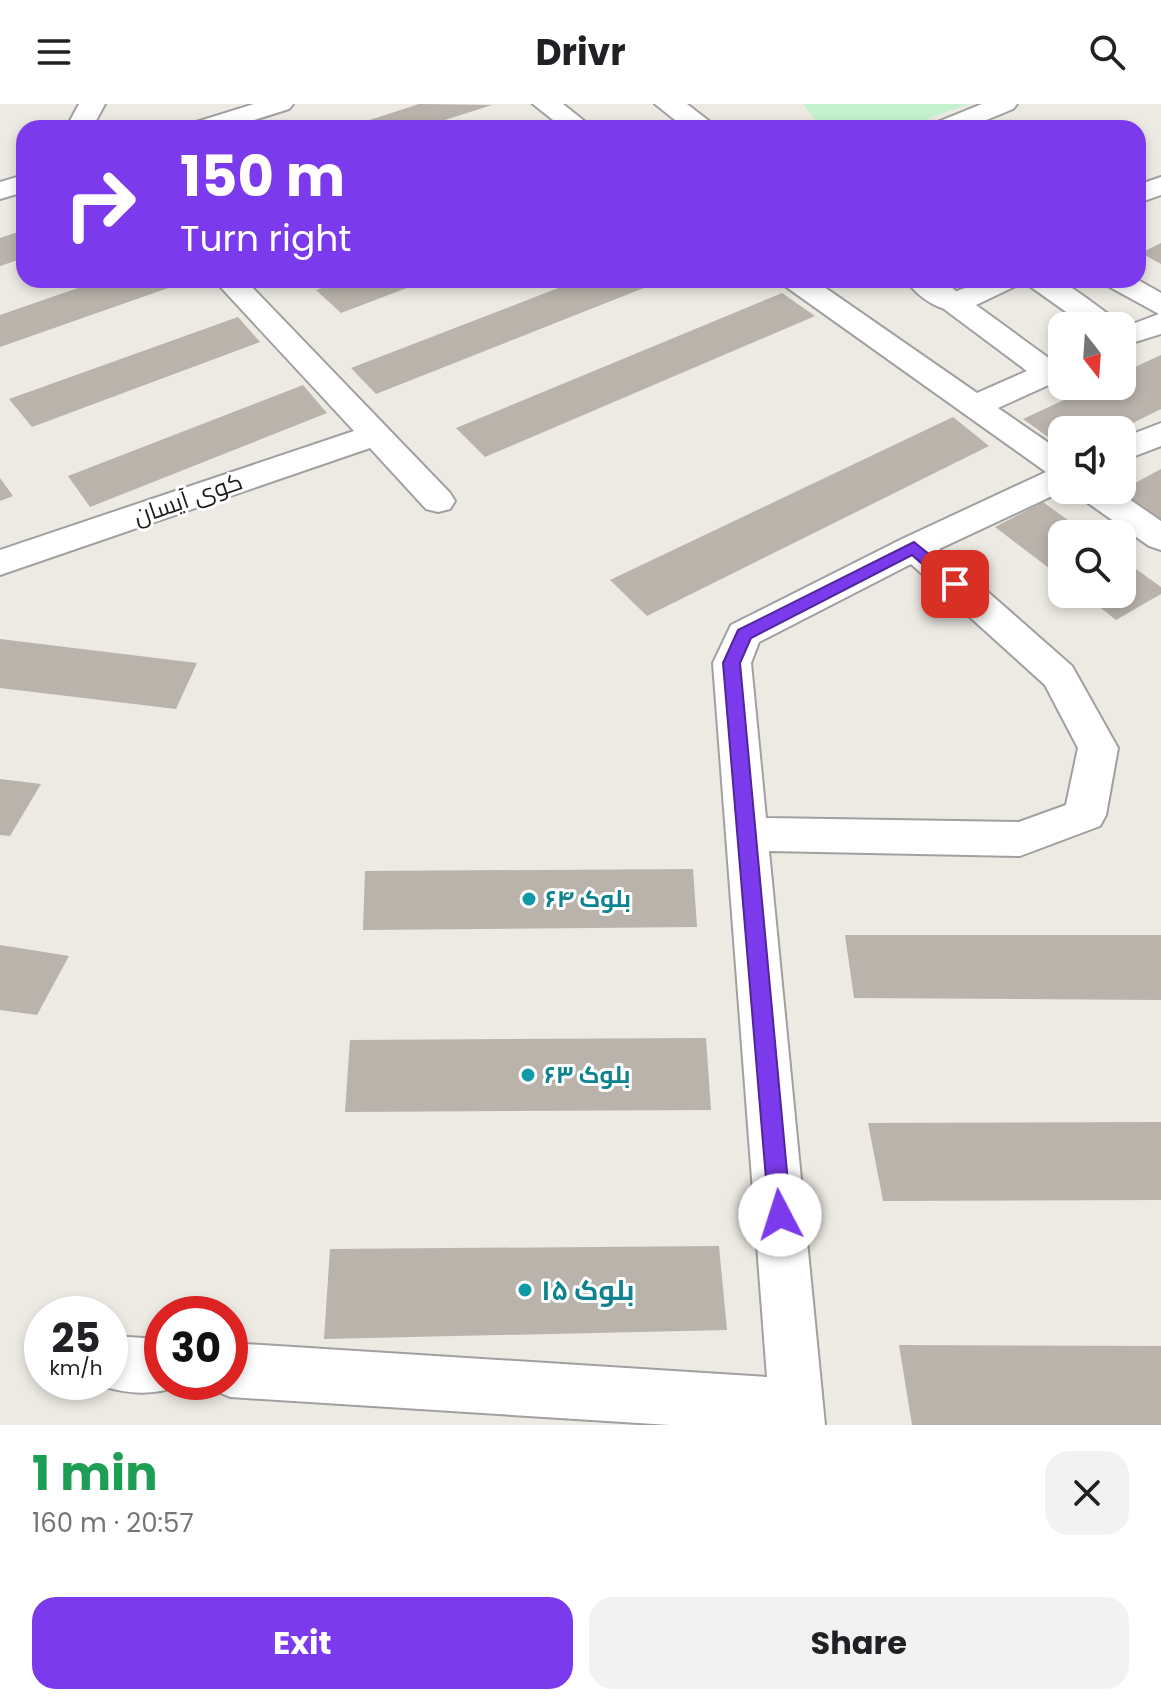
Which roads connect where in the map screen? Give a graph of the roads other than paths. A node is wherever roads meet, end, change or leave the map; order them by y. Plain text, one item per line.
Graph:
1 (280, 104) edge
2 (546, 104) edge
3 (669, 104) edge
4 (1004, 104) edge
5 (228, 120) edge
6 (569, 120) edge
7 (692, 120) edge
8 (964, 120) edge
9 (237, 288) edge
10 (806, 288) edge
11 (933, 288) edge
12 (991, 288) edge
13 (1048, 288) edge
14 (1131, 288) edge
15 (954, 303) junction
16 (1161, 306) edge
17 (1081, 312) edge
18 (1161, 323) edge
19 (1136, 333) edge
20 (1048, 368) edge
21 (1048, 376) edge
22 (974, 407) junction
23 (1161, 433) edge
24 (376, 435) junction
25 (1136, 445) edge
26 (1048, 458) edge
27 (1048, 485) edge
28 (438, 501) dead end
29 (1113, 504) edge
30 (1161, 538) edge
31 (914, 547) junction
32 (0, 563) edge
33 (747, 834) junction
34 (248, 1371) edge
35 (798, 1415) edge

1 - 5 street
2 - 6 street
3 - 7 street
4 - 8 street
9 - 24 street
10 - 22 street
11 - 15 street
12 - 15 street
13 - 17 street
14 - 16 street
15 - 20 street
18 - 19 street
21 - 22 street
22 - 26 street
23 - 25 street
24 - 28 street
24 - 32 street, کوی آیسان
27 - 31 street
29 - 30 street
31 - 33 street
31 - 33 street
33 - 35 street
34 - 35 street

